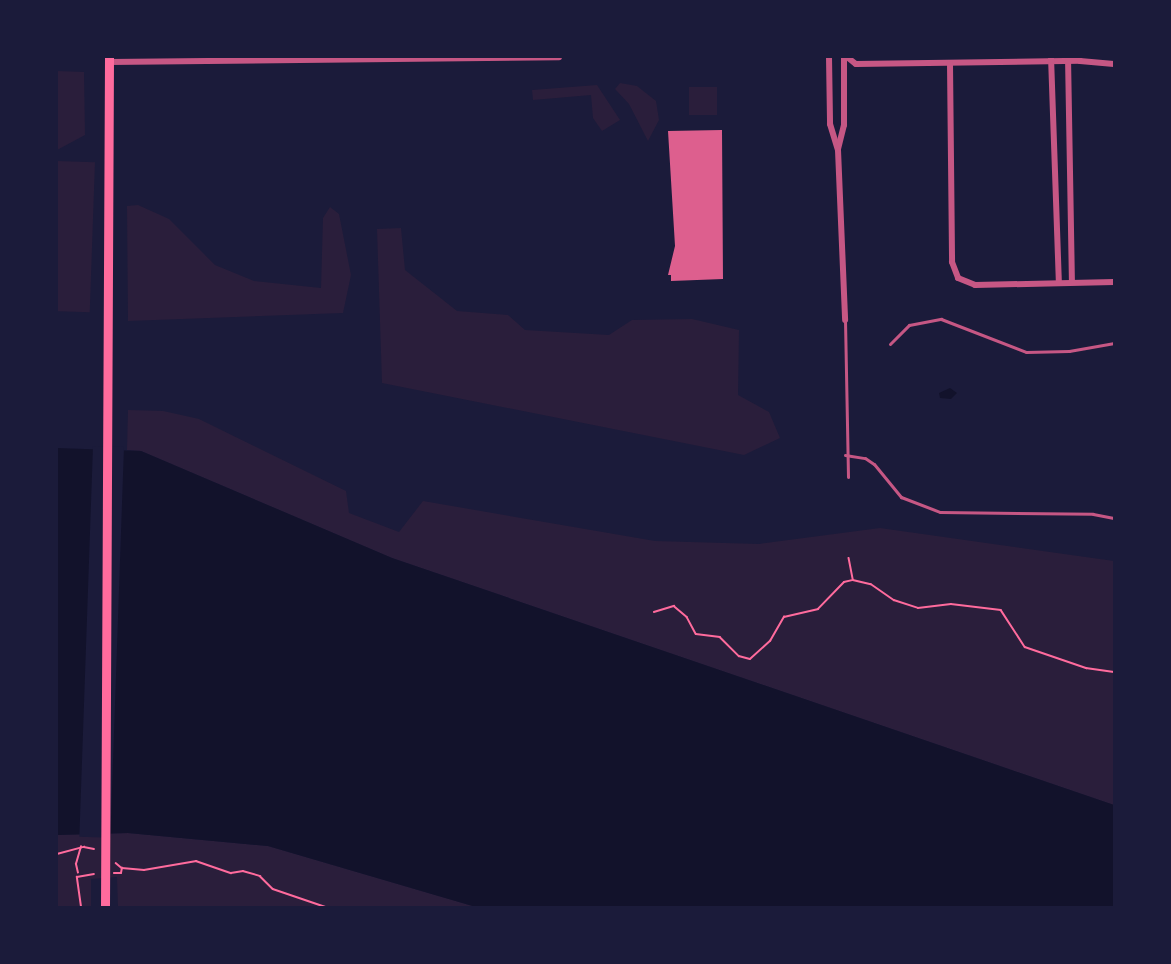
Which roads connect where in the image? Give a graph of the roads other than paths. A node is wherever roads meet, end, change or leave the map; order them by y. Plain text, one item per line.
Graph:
1 (559, 57) edge
2 (829, 57) edge
3 (846, 57) edge
4 (362, 58) edge
5 (110, 59) edge
6 (1078, 59) edge
7 (1051, 60) edge
8 (1068, 60) edge
9 (950, 64) junction
10 (1114, 64) edge
11 (838, 150) junction
12 (1059, 282) junction
13 (1072, 282) junction
14 (1114, 282) edge
15 (845, 320) joint
16 (1114, 343) edge
17 (890, 344) dead end
18 (845, 455) junction
19 (848, 477) dead end
20 (1114, 518) edge
21 (105, 907) edge

1 - 4 street
2 - 11 street
3 - 9 street
3 - 11 street
4 - 5 street
5 - 21 main road
6 - 8 street
6 - 10 street
7 - 8 street
7 - 9 street
7 - 12 street
8 - 13 street
9 - 12 street
11 - 15 street
12 - 13 street
13 - 14 street
15 - 18 lane
16 - 17 lane
18 - 19 lane
18 - 20 lane

